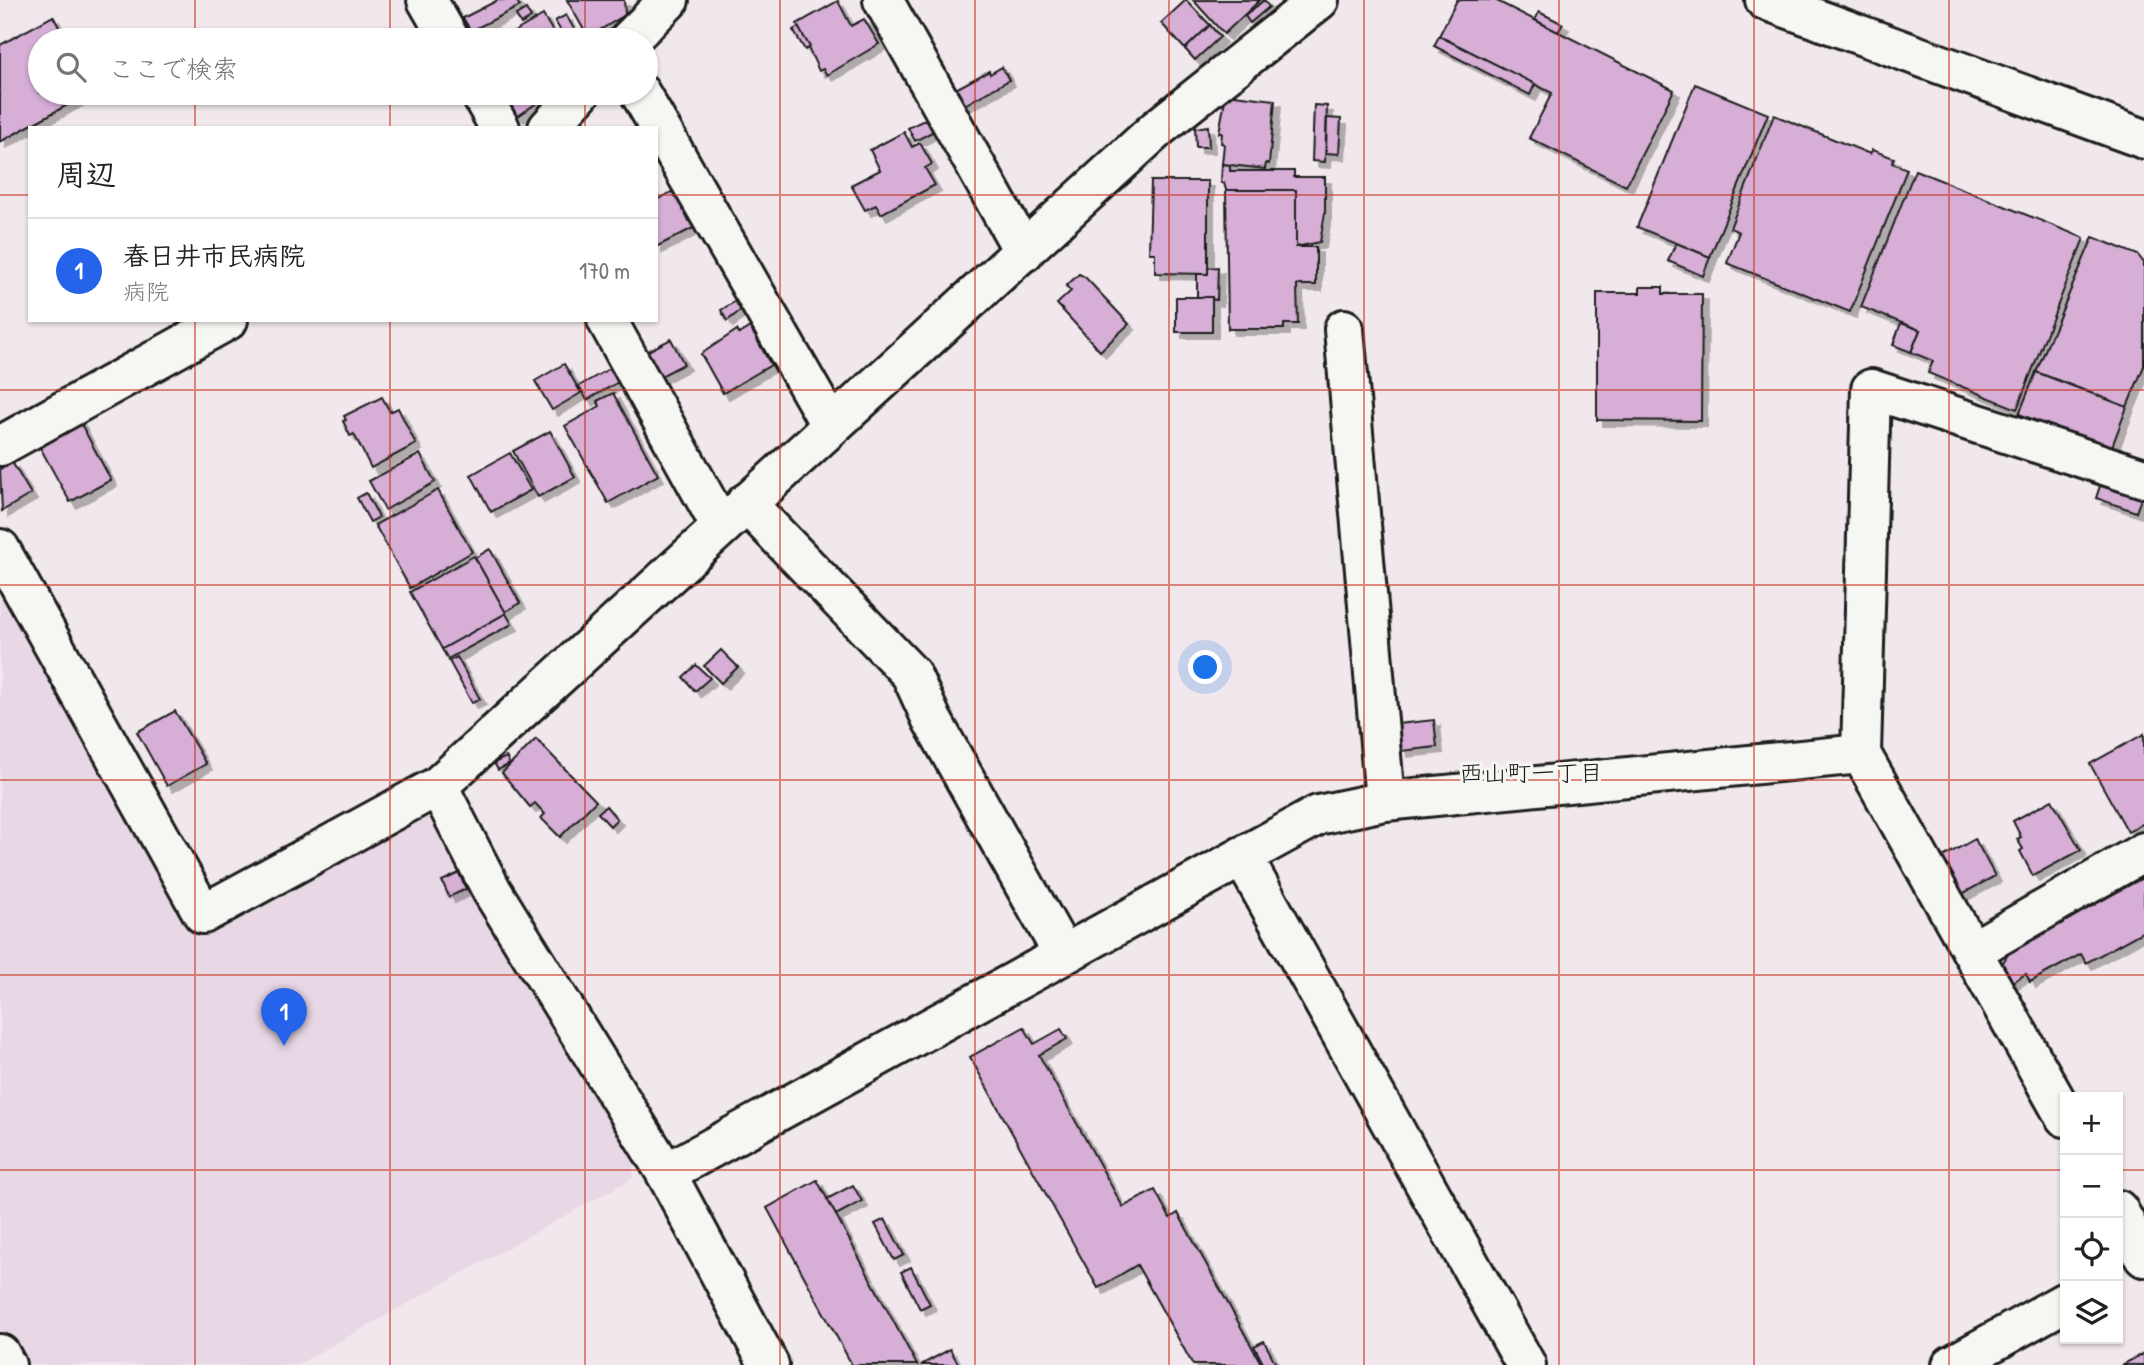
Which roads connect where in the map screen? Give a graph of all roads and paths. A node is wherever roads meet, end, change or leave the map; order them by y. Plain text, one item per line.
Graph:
1 (427, 0) edge
2 (669, 0) edge
3 (883, 0) edge
4 (1319, 0) edge
5 (1765, 0) edge
6 (443, 28) edge
7 (641, 28) edge
8 (487, 105) edge
9 (569, 105) edge
10 (647, 105) edge
11 (499, 126) edge
12 (550, 126) edge
13 (2144, 139) edge
14 (1024, 251) junction
15 (224, 322) edge
16 (608, 322) edge
17 (1344, 329) dead end
18 (830, 424) junction
19 (0, 446) edge
20 (2144, 478) edge
21 (733, 515) junction
22 (0, 550) edge
23 (1861, 754) junction
24 (438, 786) junction
25 (1385, 801) junction
26 (2144, 852) edge
27 (1242, 856) junction
28 (1972, 951) junction
29 (1063, 954) junction
30 (2060, 1108) edge
31 (666, 1173) junction
32 (2122, 1218) edge
33 (2144, 1258) edge
34 (2123, 1270) edge
35 (2060, 1305) edge
36 (0, 1354) edge
37 (6, 1365) edge
38 (769, 1365) edge
39 (1526, 1365) edge
40 (1952, 1365) edge

1 - 6 street
2 - 7 street
3 - 14 street
4 - 14 street
5 - 13 street
8 - 11 street
9 - 12 street
10 - 18 street
14 - 18 street
15 - 19 street
16 - 21 street
17 - 25 street
18 - 21 street
20 - 23 street
21 - 24 street
21 - 29 street
22 - 24 street
23 - 25 street
23 - 28 street
24 - 31 street
25 - 27 street
26 - 28 street
27 - 29 street
27 - 39 street
28 - 30 street
29 - 31 street
31 - 38 street
32 - 33 street
33 - 34 street
35 - 40 street
36 - 37 street

